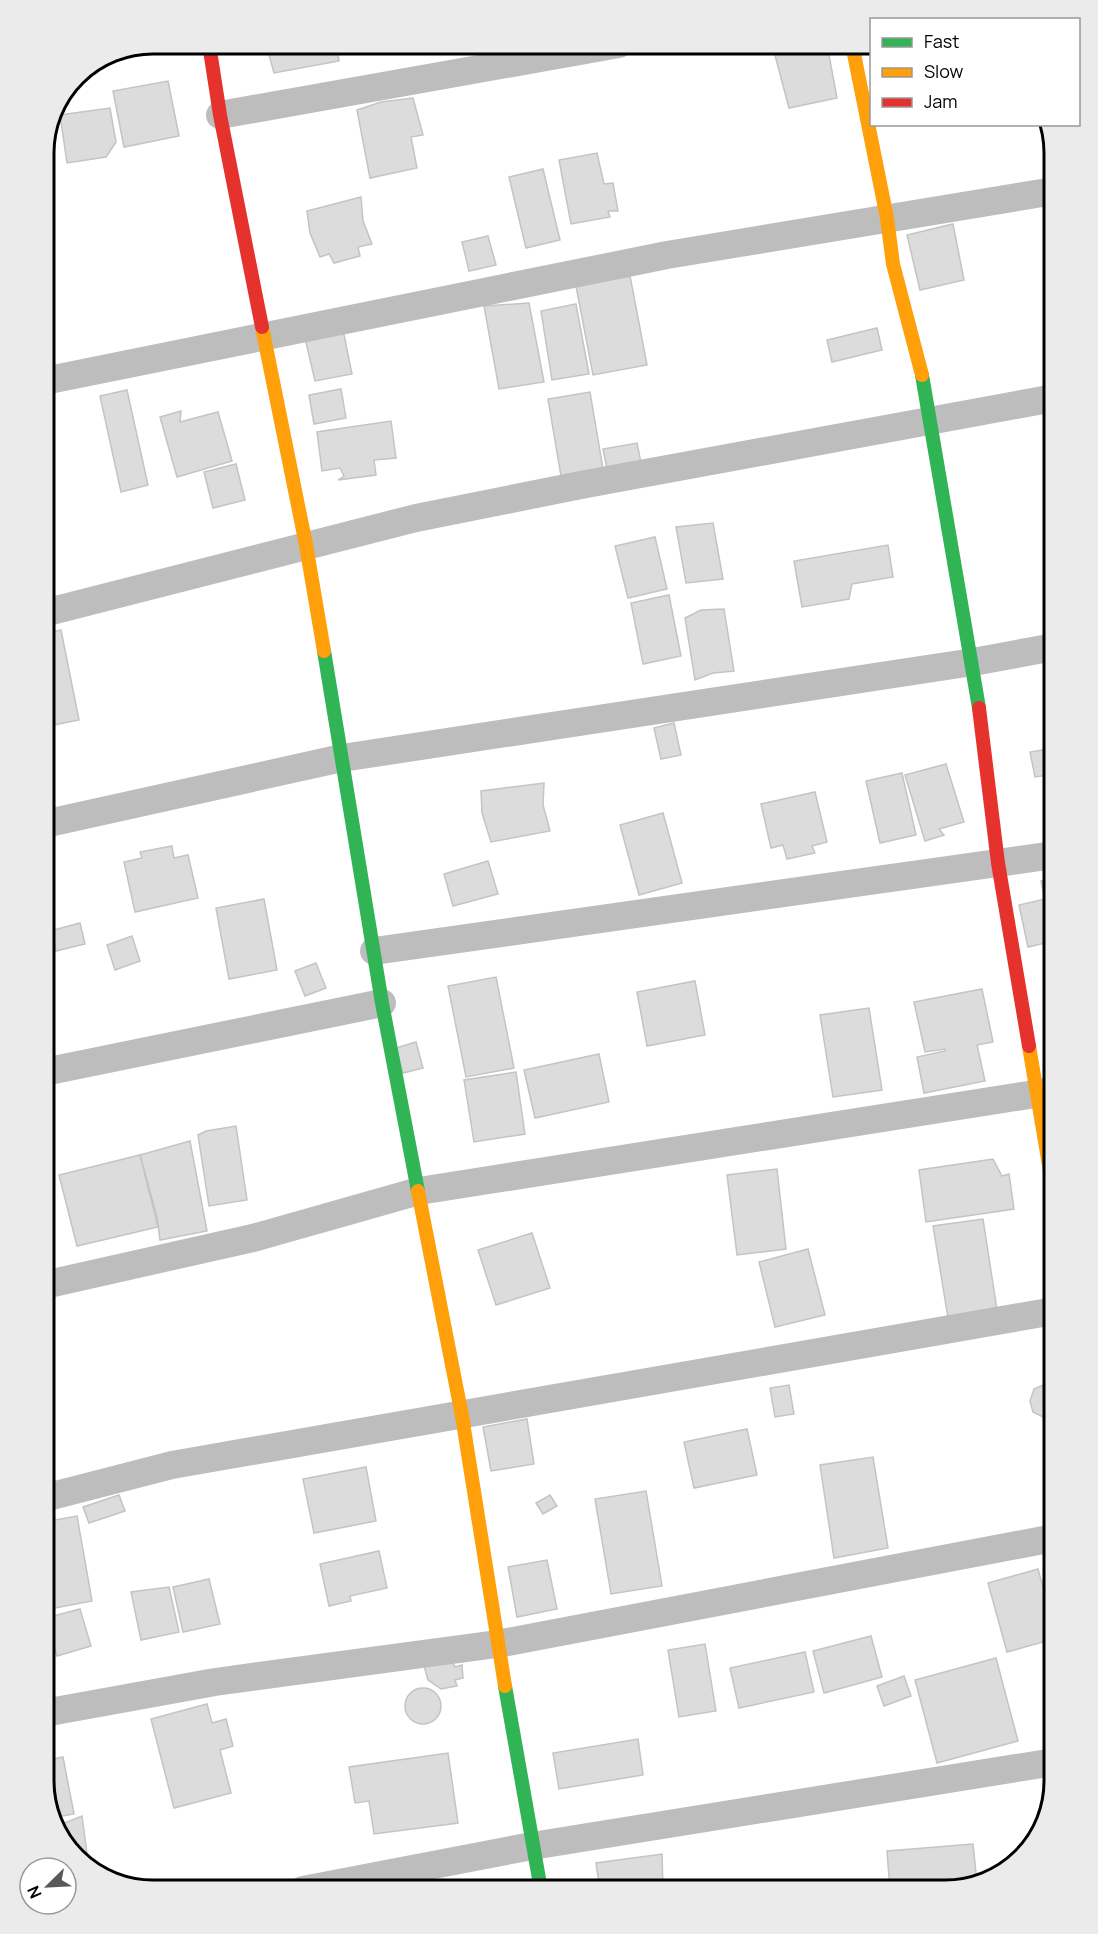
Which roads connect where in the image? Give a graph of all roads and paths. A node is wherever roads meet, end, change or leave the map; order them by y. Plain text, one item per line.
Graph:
1 (210, 54) edge
2 (563, 54) edge
3 (854, 54) edge
4 (220, 115) junction
5 (1044, 193) edge
6 (887, 218) junction
7 (264, 337) junction
8 (54, 379) edge
9 (1044, 400) edge
10 (929, 421) junction
11 (306, 545) junction
12 (54, 610) edge
13 (1044, 648) edge
14 (973, 662) junction
15 (342, 758) junction
16 (54, 822) edge
17 (1044, 856) edge
18 (998, 863) junction
19 (374, 951) junction
20 (382, 1003) junction
21 (54, 1070) edge
22 (1044, 1082) edge
23 (1044, 1092) edge
24 (419, 1191) junction
25 (54, 1283) edge
26 (1044, 1313) edge
27 (462, 1416) junction
28 (54, 1495) edge
29 (1044, 1540) edge
30 (497, 1644) junction
31 (54, 1711) edge
32 (1044, 1764) edge
33 (532, 1846) junction
34 (355, 1880) edge
35 (539, 1880) edge

1 - 4 street
2 - 4 street
3 - 6 street
4 - 7 street
5 - 6 street
6 - 7 street
6 - 10 street
7 - 8 street
7 - 11 street
9 - 10 street
10 - 11 street
10 - 14 street
11 - 12 street
11 - 15 street
13 - 14 street
14 - 15 street
14 - 18 street
15 - 16 street
15 - 19 street
17 - 18 street
18 - 19 street
18 - 22 street
19 - 20 street
20 - 21 street
20 - 24 street
23 - 24 street
24 - 25 street
24 - 27 street
26 - 27 street
27 - 28 street
27 - 30 street
29 - 30 street
30 - 31 street
30 - 33 street
32 - 33 street
33 - 34 street
33 - 35 street

